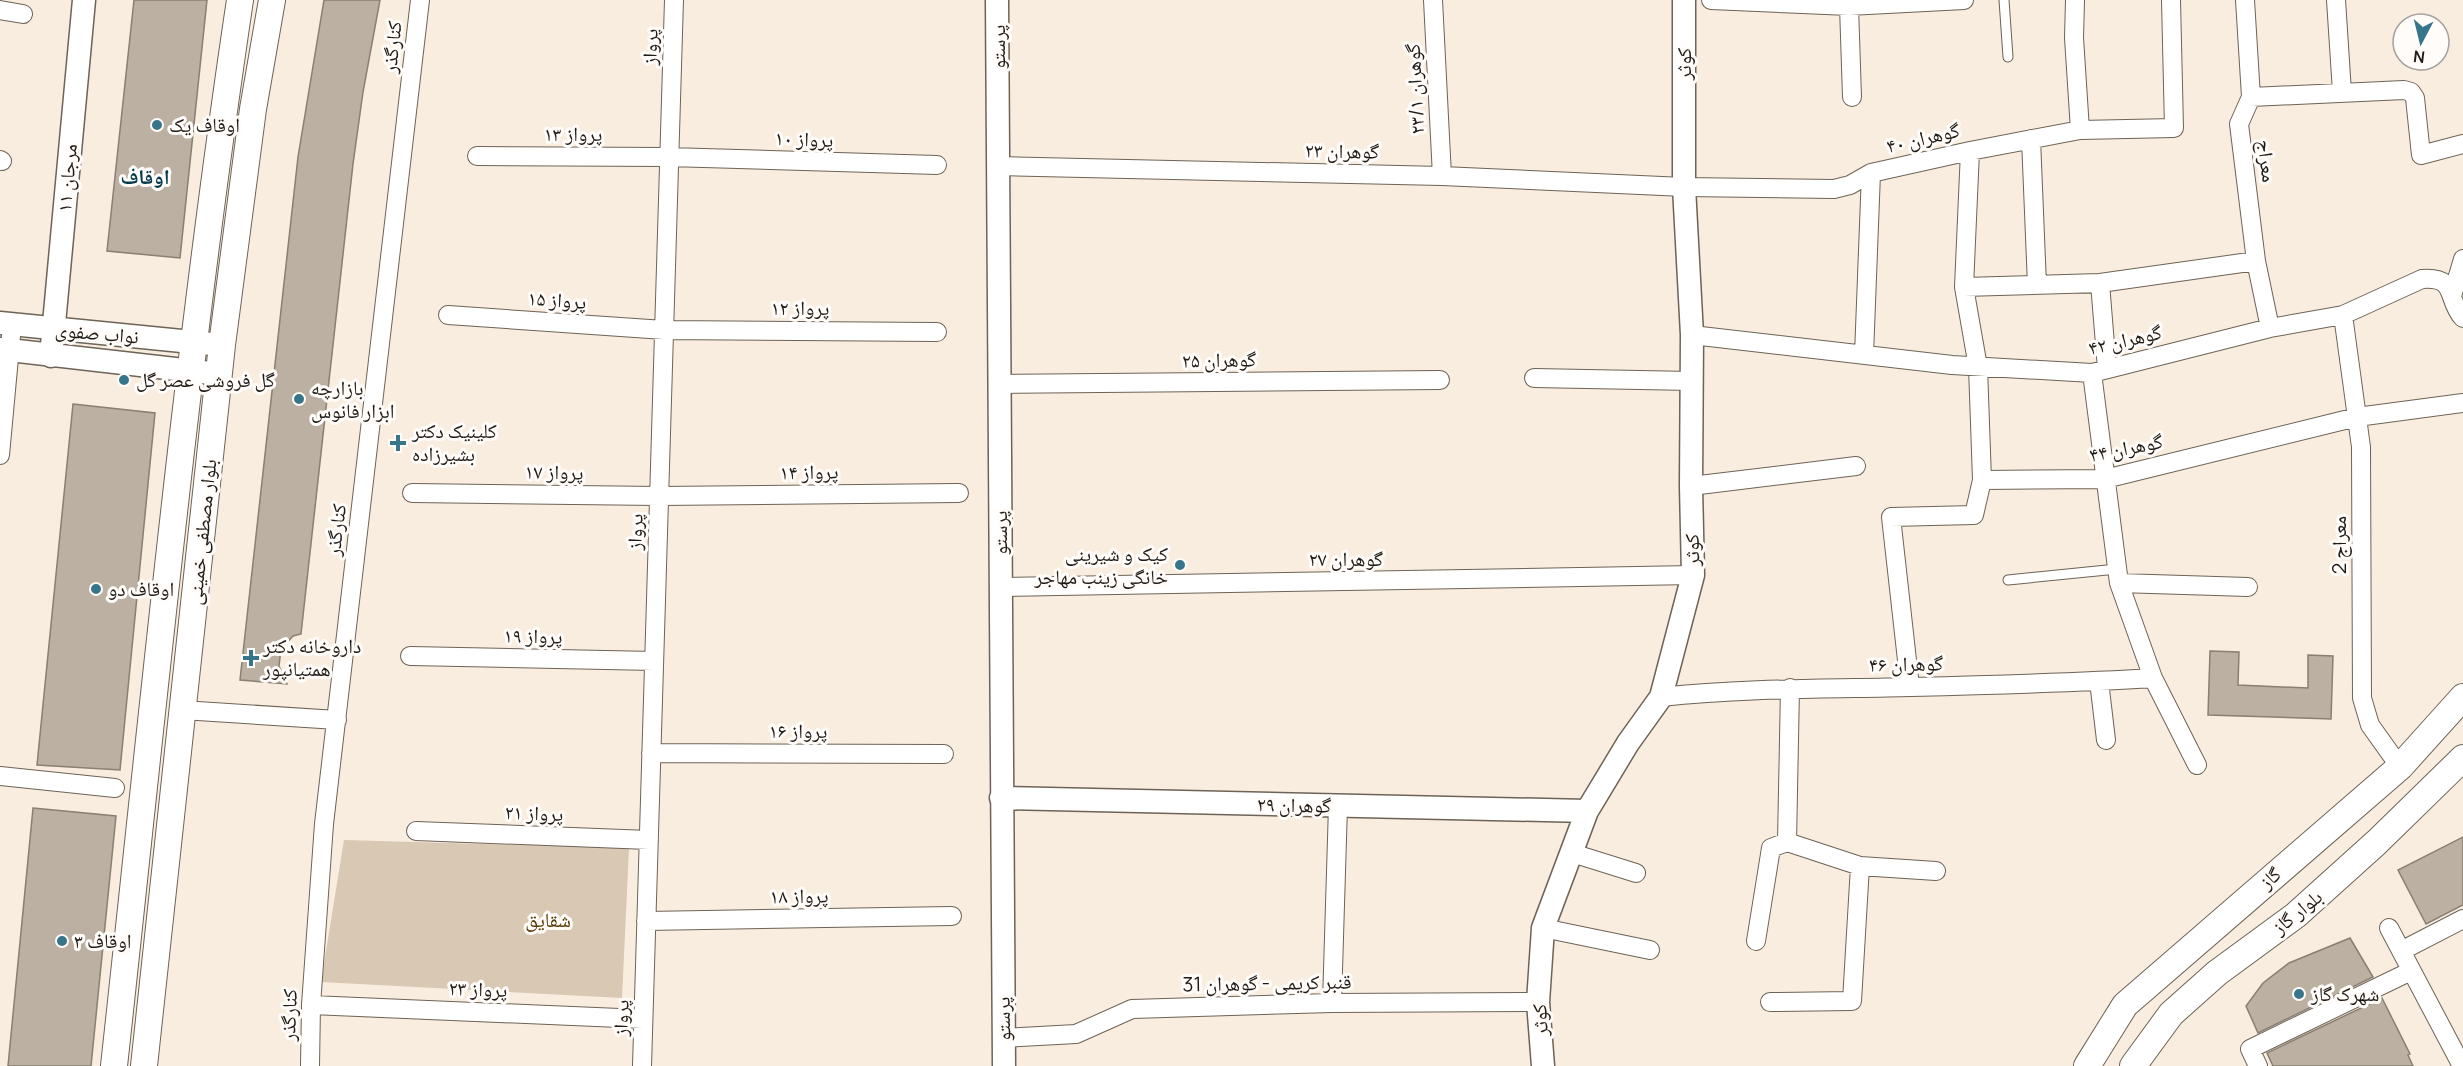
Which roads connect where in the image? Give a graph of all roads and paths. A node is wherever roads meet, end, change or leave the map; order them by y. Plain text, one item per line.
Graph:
1 (84, 0) edge
2 (240, 0) edge
3 (272, 0) edge
4 (420, 0) edge
5 (674, 0) edge
6 (997, 0) edge
7 (1433, 0) edge
8 (1683, 0) edge
9 (1711, 0) edge
10 (1964, 0) edge
11 (2004, 0) edge
12 (2075, 0) edge
13 (2171, 0) edge
14 (2245, 0) edge
15 (2336, 0) edge
16 (1933, 2) edge
17 (1827, 3) edge
18 (1849, 6) junction
19 (0, 10) edge
20 (23, 14) dead end
21 (2008, 57) dead end
22 (2342, 92) junction
23 (1852, 97) dead end
24 (2251, 97) junction
25 (2080, 130) junction
26 (2031, 139) junction
27 (2463, 144) edge
28 (1970, 151) junction
29 (477, 156) dead end
30 (669, 157) junction
31 (937, 165) dead end
32 (998, 166) junction
33 (1871, 173) junction
34 (1442, 176) junction
35 (1684, 187) junction
36 (2463, 259) edge
37 (2256, 261) junction
38 (2100, 283) junction
39 (2037, 285) junction
40 (1964, 287) junction
41 (2452, 296) junction
42 (448, 315) dead end
43 (2343, 315) junction
44 (2463, 318) edge
45 (6, 324) edge
46 (2270, 328) junction
47 (53, 330) junction
48 (664, 330) junction
49 (937, 332) dead end
50 (1692, 335) junction
51 (194, 342) junction
52 (222, 345) junction
53 (5, 350) edge
54 (1864, 355) junction
55 (51, 356) junction
56 (1978, 366) junction
57 (190, 370) junction
58 (2099, 371) junction
59 (219, 374) junction
60 (1534, 378) dead end
61 (1440, 380) dead end
62 (1692, 381) junction
63 (999, 384) junction
64 (2463, 403) edge
65 (2357, 417) junction
66 (0, 455) edge
67 (1857, 466) dead end
68 (2105, 478) junction
69 (1982, 480) junction
70 (1691, 486) junction
71 (412, 493) dead end
72 (959, 493) dead end
73 (659, 496) junction
74 (1693, 575) junction
75 (2118, 576) junction
76 (2008, 580) dead end
77 (1000, 587) junction
78 (2248, 587) dead end
79 (411, 656) dead end
80 (654, 661) junction
81 (2152, 678) junction
82 (2099, 681) junction
83 (1910, 687) junction
84 (1790, 688) junction
85 (1661, 697) junction
86 (2463, 697) edge
87 (182, 710) junction
88 (337, 720) junction
89 (2106, 740) dead end
90 (651, 753) junction
91 (944, 754) dead end
92 (2463, 758) edge
93 (2197, 765) dead end
94 (2400, 766) junction
95 (0, 776) edge
96 (116, 788) dead end
97 (1001, 798) junction
98 (1338, 806) junction
99 (1587, 811) junction
100 (416, 831) dead end
101 (649, 840) junction
102 (1787, 842) junction
103 (1572, 853) junction
104 (1860, 866) junction
105 (1936, 871) dead end
106 (1636, 873) dead end
107 (952, 916) dead end
108 (646, 921) junction
109 (2462, 921) edge
110 (1543, 928) junction
111 (2389, 928) dead end
112 (1756, 941) dead end
113 (1650, 950) dead end
114 (2400, 951) junction
115 (2411, 971) junction
116 (1538, 1002) junction
117 (1770, 1002) dead end
118 (1332, 1003) junction
119 (311, 1005) junction
120 (643, 1019) junction
121 (1003, 1038) junction
122 (114, 1066) edge
123 (144, 1066) edge
124 (310, 1066) edge
125 (642, 1066) edge
126 (1004, 1066) edge
127 (1543, 1066) edge
128 (2087, 1066) edge
129 (2133, 1066) edge
130 (2258, 1066) edge
131 (2462, 1066) edge

1 - 47 street, مرجان ۱۱
2 - 51 main road, بلوار مصطفی خمینی
3 - 52 main road, بلوار مصطفی خمینی
4 - 88 street, کنارگذر
5 - 30 street, پرواز
6 - 32 street, پرستو
7 - 34 street, گوهران ۲۳/۱
8 - 35 street, کوثر
9 - 17 street
10 - 16 street
11 - 21 lane
12 - 25 street
13 - 25 street, گوهران ۴۰
14 - 24 street, معراج
15 - 22 street
16 - 18 street
17 - 18 street
18 - 23 street
19 - 20 street
22 - 24 street
22 - 27 street
24 - 37 street, معراج
25 - 26 street, گوهران ۴۰
26 - 28 street, گوهران ۴۰
26 - 39 street
28 - 33 street, گوهران ۴۰
28 - 40 street
29 - 30 street, پرواز ۱۳
30 - 31 street, پرواز ۱۰
30 - 48 street, پرواز
32 - 34 street, گوهران ۲۳
32 - 63 street, پرستو
33 - 35 street, گوهران ۴۰
33 - 54 street
34 - 35 street, گوهران ۲۳
35 - 50 street, کوثر
36 - 41 street
37 - 38 street
37 - 46 street, معراج
38 - 39 street
38 - 58 street
39 - 40 street
40 - 56 street
41 - 43 street, گوهران ۴۲
41 - 44 street, گوهران ۴۲
42 - 48 street, پرواز ۱۵
43 - 46 street, گوهران ۴۲
43 - 65 street, معراج 2
45 - 47 street, نواب صفوی
45 - 53 street
46 - 58 street, گوهران ۴۲
47 - 51 street, نواب صفوی
47 - 55 street, مرجان ۱۱
48 - 49 street, پرواز ۱۲
48 - 73 street, پرواز
50 - 54 street, گوهران ۴۲
50 - 62 street, کوثر
51 - 52 street, نواب صفوی
51 - 57 main road, بلوار مصطفی خمینی
52 - 59 main road, بلوار مصطفی خمینی
53 - 55 street, نواب صفوی
53 - 66 street
54 - 56 street, گوهران ۴۲
55 - 57 street, نواب صفوی
56 - 58 street, گوهران ۴۲
56 - 69 street
57 - 59 street, نواب صفوی
57 - 122 main road, بلوار مصطفی خمینی
58 - 68 street
59 - 87 main road, بلوار مصطفی خمینی
60 - 62 street
61 - 63 street, گوهران ۲۵
62 - 70 street, کوثر
63 - 77 street, پرستو
64 - 65 street, گوهران ۴۴
65 - 68 street, گوهران ۴۴
65 - 94 street, معراج 2
67 - 70 street
68 - 69 street, گوهران ۴۴
68 - 75 street
69 - 83 street
70 - 74 street, کوثر
71 - 73 street, پرواز ۱۷
72 - 73 street, پرواز ۱۴
73 - 80 street, پرواز
74 - 77 street, گوهران ۲۷
74 - 85 street, کوثر
75 - 76 lane
75 - 78 street
75 - 81 street
77 - 97 street, پرستو
79 - 80 street, پرواز ۱۹
80 - 90 street, پرواز
81 - 82 street, گوهران ۴۶
81 - 93 street
82 - 83 street, گوهران ۴۶
82 - 89 street
83 - 84 street, گوهران ۴۶
84 - 85 street, گوهران ۴۶
84 - 102 street
85 - 99 street, کوثر
86 - 94 main road, گاز
87 - 88 street
87 - 123 main road, بلوار مصطفی خمینی
88 - 119 street, کنارگذر
90 - 91 street, پرواز ۱۶
90 - 101 street, پرواز
92 - 129 main road, بلوار گاز
94 - 128 main road, گاز
95 - 96 street
97 - 98 street, گوهران ۲۹
97 - 121 street, پرستو
98 - 99 street, گوهران ۲۹
98 - 118 street
99 - 103 street, کوثر
100 - 101 street, پرواز ۲۱
101 - 108 street, پرواز
102 - 104 street
102 - 112 street
103 - 106 street
103 - 110 street, کوثر
104 - 105 street
104 - 117 street
107 - 108 street, پرواز ۱۸
108 - 120 street, پرواز
109 - 114 street
110 - 113 street
110 - 116 street, کوثر
111 - 114 street
114 - 115 street
115 - 130 street
115 - 131 street
116 - 118 street, قنبر کریمی - گوهران 31
116 - 127 street, کوثر
118 - 121 street, قنبر کریمی - گوهران 31
119 - 120 street, پرواز ۲۳
119 - 124 street, کنارگذر
120 - 125 street, پرواز
121 - 126 street, پرستو

